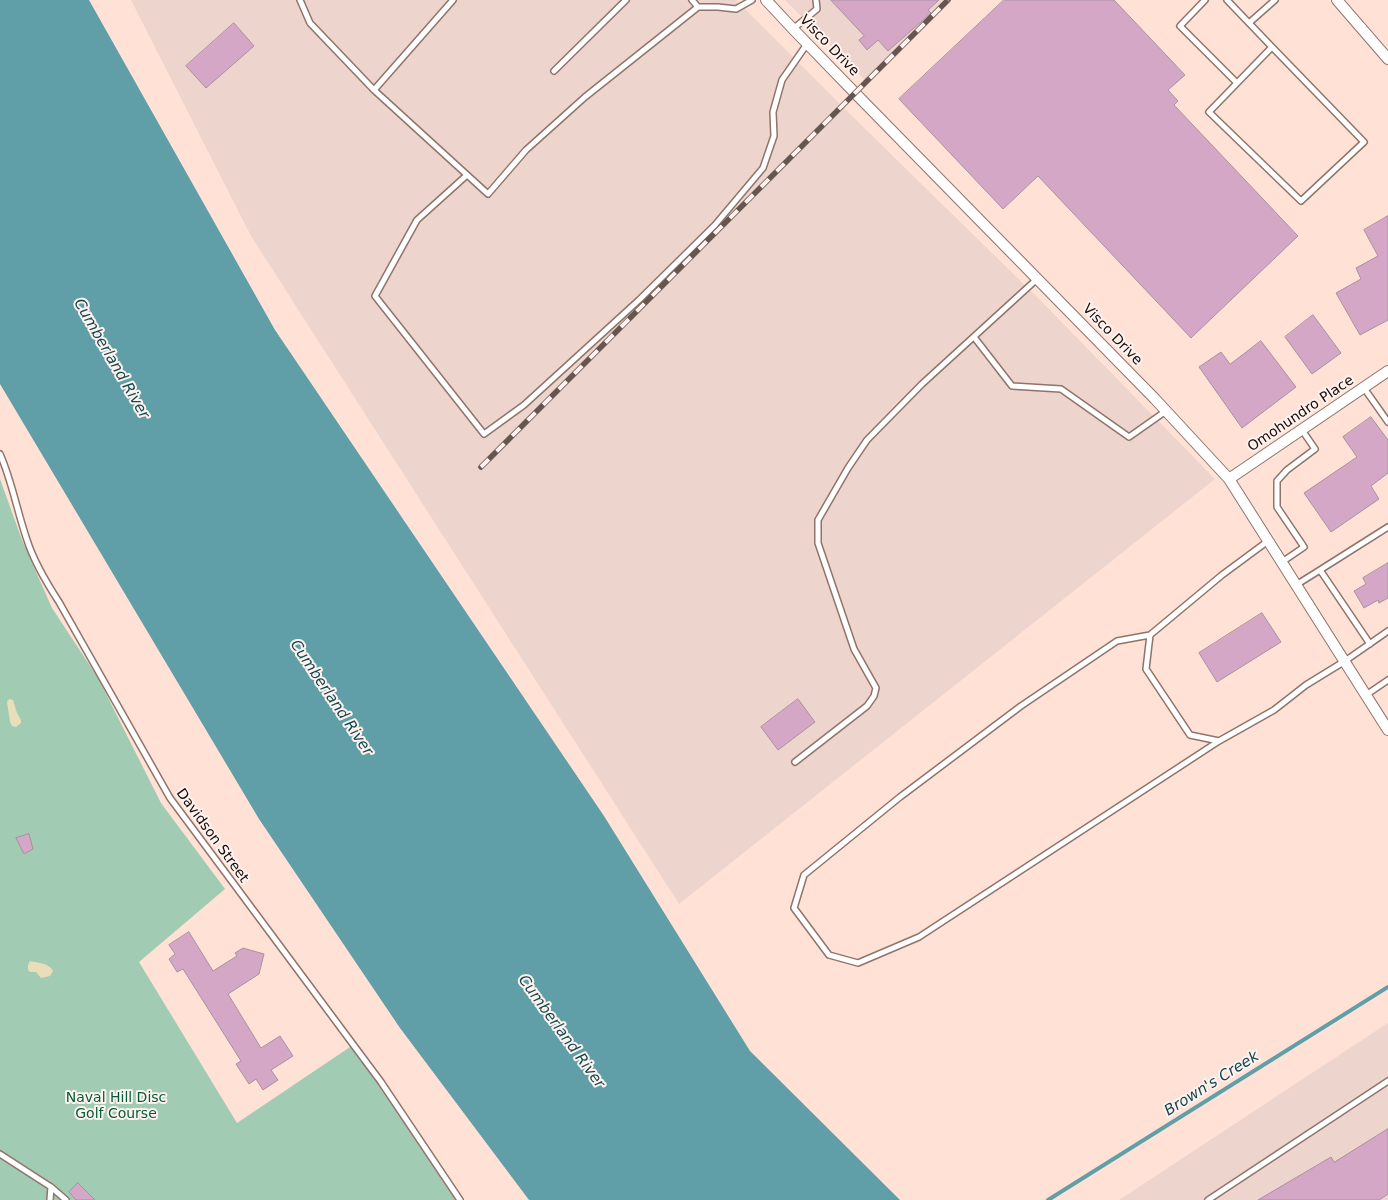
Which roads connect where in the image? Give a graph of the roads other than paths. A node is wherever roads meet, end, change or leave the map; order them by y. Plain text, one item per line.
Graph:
1 (300, 0) edge
2 (452, 0) edge
3 (626, 0) edge
4 (692, 0) edge
5 (752, 0) edge
6 (766, 0) edge
7 (816, 0) edge
8 (1205, 0) edge
9 (1227, 0) edge
10 (1275, 0) edge
11 (1338, 0) edge
12 (698, 8) junction
13 (1249, 23) junction
14 (793, 30) junction
15 (808, 44) junction
16 (1272, 47) junction
17 (1388, 59) edge
18 (554, 71) dead end
19 (1237, 83) junction
20 (374, 90) junction
21 (467, 174) junction
22 (1037, 279) junction
23 (974, 337) junction
24 (1388, 371) edge
25 (1364, 388) junction
26 (1166, 411) junction
27 (1388, 422) edge
28 (1302, 430) junction
29 (0, 454) edge
30 (1229, 479) junction
31 (1388, 526) edge
32 (1268, 541) junction
33 (1281, 562) junction
34 (1320, 570) junction
35 (1296, 585) junction
36 (1388, 631) edge
37 (1150, 636) junction
38 (1370, 644) junction
39 (1345, 661) junction
40 (1388, 680) edge
41 (1366, 695) junction
42 (1388, 730) edge
43 (1219, 741) junction
44 (796, 762) dead end
45 (1388, 1081) edge
46 (0, 1154) edge
47 (51, 1187) junction
48 (50, 1200) edge
49 (66, 1200) edge
50 (460, 1200) edge
51 (1208, 1200) edge

1 - 20 lane
2 - 20 lane
3 - 18 lane
4 - 12 lane
5 - 12 lane
6 - 14 street, Visco Drive
7 - 14 lane
8 - 19 lane
9 - 13 lane
10 - 13 lane
11 - 17 street
12 - 21 lane
13 - 16 lane
14 - 15 street, Visco Drive
15 - 21 lane
15 - 22 street, Visco Drive
16 - 19 lane
16 - 19 lane
20 - 21 lane
22 - 23 lane
22 - 26 street, Visco Drive
23 - 26 lane
23 - 44 lane
24 - 25 street, Omohundro Place
25 - 27 lane
25 - 28 street, Omohundro Place
26 - 30 street, Visco Drive
28 - 30 street, Omohundro Place
28 - 33 lane
29 - 50 lane, Davidson Street
30 - 32 street, Visco Drive
31 - 34 lane
32 - 33 street, Visco Drive
32 - 37 lane
33 - 35 street, Visco Drive
34 - 35 lane
34 - 38 lane
35 - 39 street, Visco Drive
36 - 38 lane
37 - 43 lane
37 - 43 lane
38 - 39 lane
39 - 41 street, Visco Drive
39 - 43 lane
40 - 41 lane
41 - 42 street, Visco Drive
45 - 51 lane
46 - 47 lane
47 - 48 lane
47 - 49 lane

